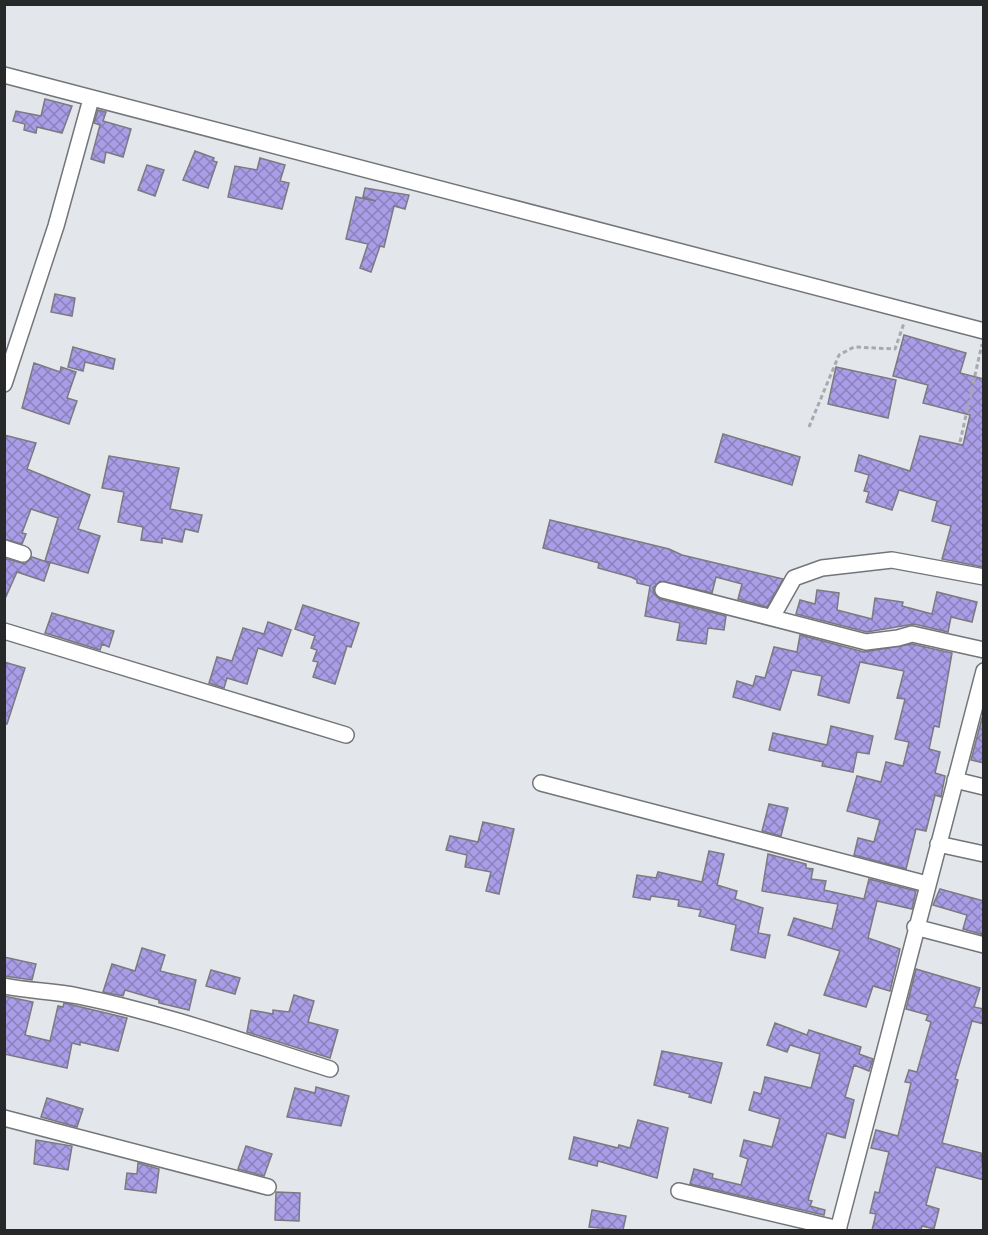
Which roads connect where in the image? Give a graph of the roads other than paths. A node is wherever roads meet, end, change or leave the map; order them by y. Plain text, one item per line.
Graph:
1 (4, 75) edge
2 (91, 99) junction
3 (984, 331) edge
4 (4, 384) edge
5 (4, 548) edge
6 (23, 554) dead end
7 (984, 576) edge
8 (663, 590) dead end
9 (772, 617) junction
10 (4, 631) edge
11 (984, 650) edge
12 (983, 676) edge
13 (977, 717) edge
14 (346, 735) dead end
15 (955, 780) junction
16 (541, 783) dead end
17 (984, 787) edge
18 (938, 844) junction
19 (984, 854) edge
20 (927, 884) junction
21 (915, 927) junction
22 (984, 945) edge
23 (4, 986) edge
24 (330, 1069) dead end
25 (4, 1118) edge
26 (268, 1187) dead end
27 (679, 1191) dead end
28 (838, 1230) edge

1 - 2 street
2 - 3 street
2 - 4 street
5 - 6 street
7 - 9 street
8 - 9 street
9 - 11 street
10 - 14 street
12 - 13 street
13 - 15 street
15 - 17 street
15 - 18 street
16 - 20 street
18 - 19 street
18 - 20 street
20 - 21 street
21 - 22 street
21 - 28 street
23 - 24 street
25 - 26 street
27 - 28 street

